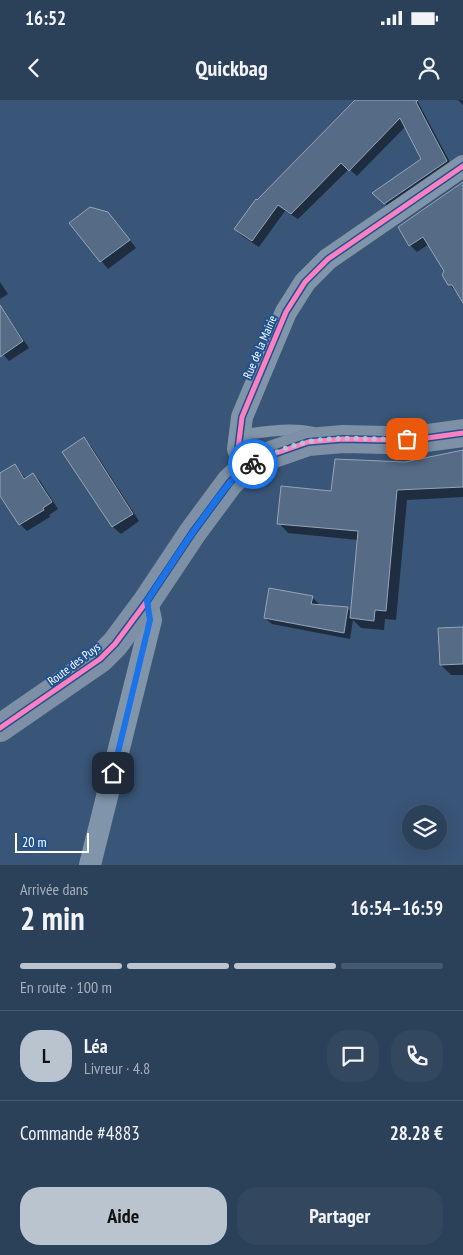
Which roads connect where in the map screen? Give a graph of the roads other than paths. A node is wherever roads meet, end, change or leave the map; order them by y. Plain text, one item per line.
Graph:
1 (463, 166) edge
2 (463, 433) edge
3 (240, 435) junction
4 (343, 439) junction
5 (245, 468) junction
6 (147, 601) junction
7 (0, 728) edge
8 (90, 865) edge

1 - 3 street, Rue de la Mairie
2 - 4 main road, Route des Puys
3 - 4 lane, Route des Puys
3 - 5 street, Rue de la Mairie
4 - 5 main road, Route des Puys
5 - 6 main road, Route des Puys
6 - 7 main road, Route des Puys
6 - 8 street

